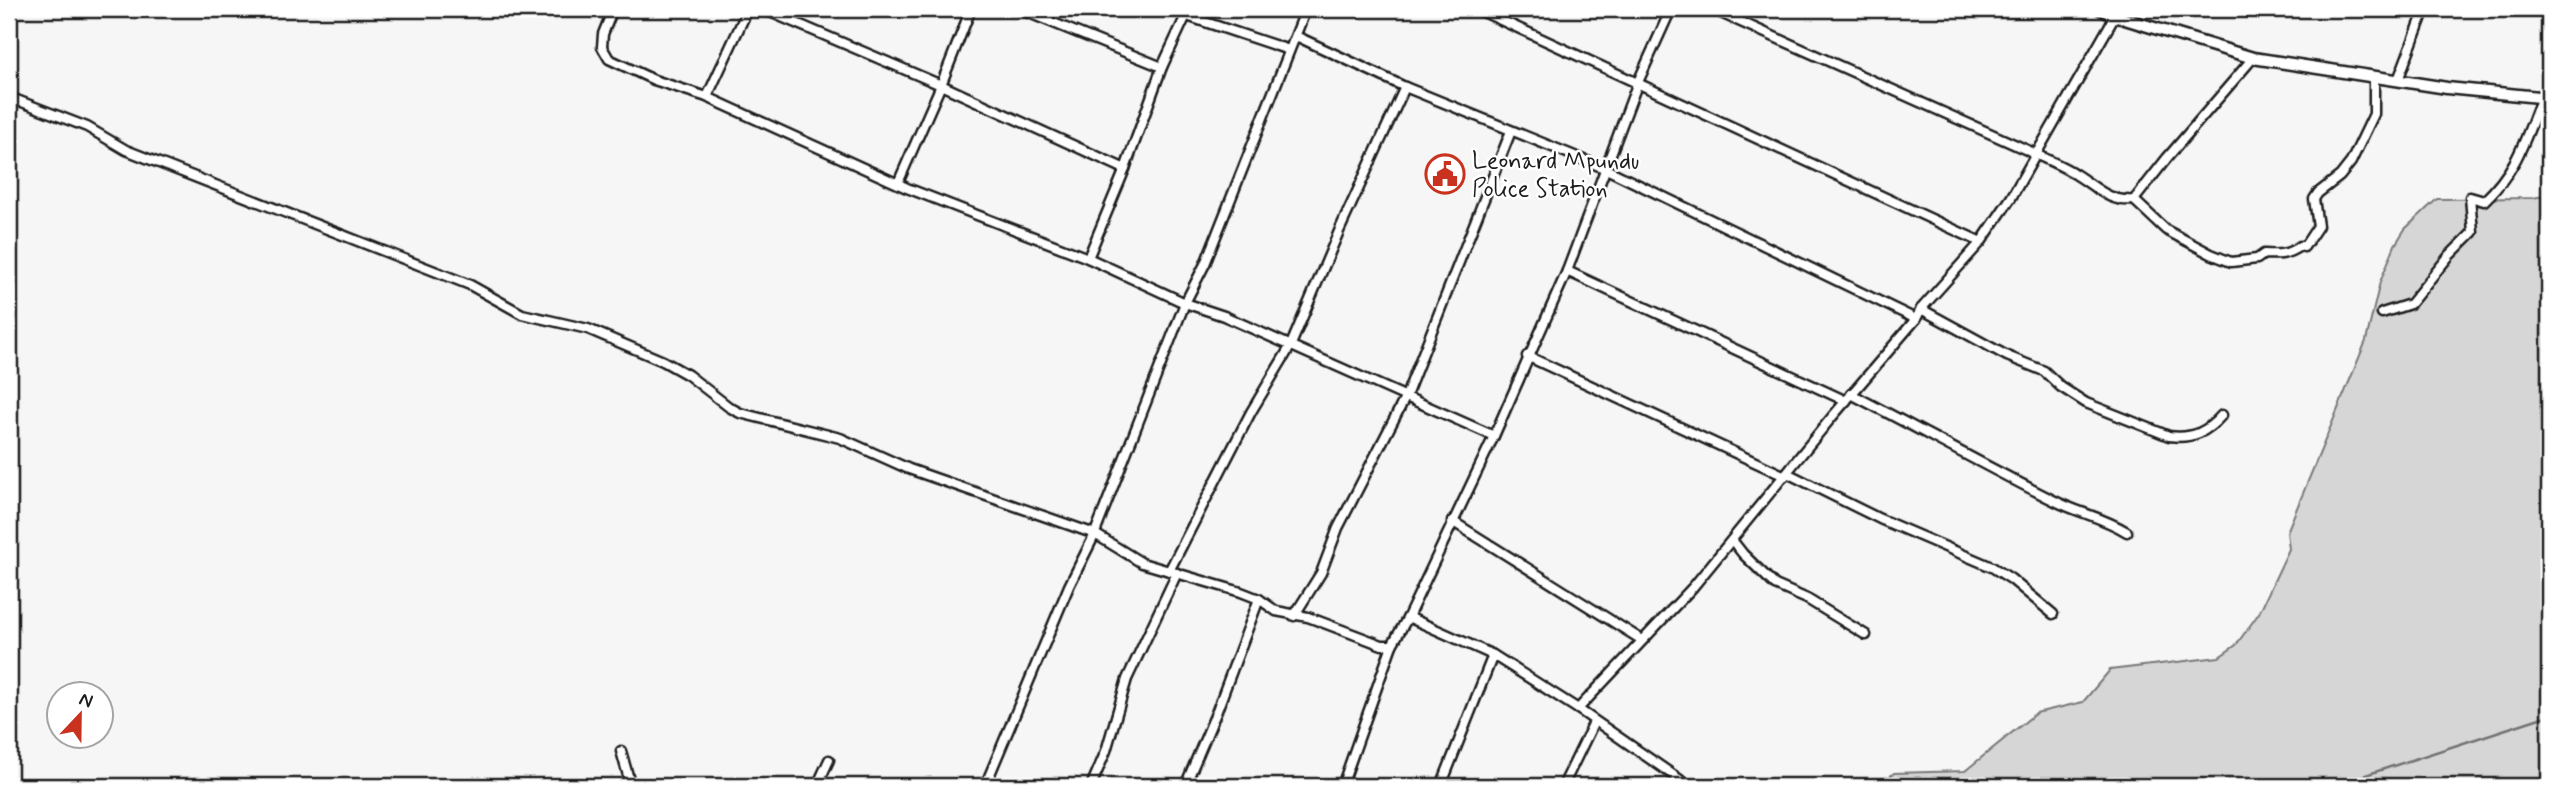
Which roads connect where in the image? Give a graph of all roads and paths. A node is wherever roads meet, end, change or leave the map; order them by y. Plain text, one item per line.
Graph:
1 (613, 9) edge
2 (748, 9) edge
3 (763, 9) edge
4 (971, 9) edge
5 (1019, 9) edge
6 (1306, 9) edge
7 (1477, 9) edge
8 (1671, 9) edge
9 (1712, 9) edge
10 (2100, 9) edge
11 (2425, 9) edge
12 (1188, 12) edge
13 (2115, 16) junction
14 (1296, 36) junction
15 (1289, 50) junction
16 (2253, 58) junction
17 (1163, 67) junction
18 (2374, 77) junction
19 (2398, 80) junction
20 (1638, 82) junction
21 (941, 85) junction
22 (1405, 87) junction
23 (9, 97) edge
24 (706, 97) junction
25 (2545, 98) edge
26 (1511, 131) junction
27 (2036, 154) junction
28 (1604, 168) junction
29 (1125, 169) junction
30 (898, 183) junction
31 (2134, 200) junction
32 (1981, 242) junction
33 (1088, 258) junction
34 (1567, 271) junction
35 (1185, 303) junction
36 (1921, 310) junction
37 (2382, 313) dead end
38 (1916, 319) junction
39 (1290, 347) junction
40 (1527, 356) junction
41 (1406, 396) junction
42 (1849, 397) junction
43 (2222, 415) dead end
44 (1494, 436) junction
45 (1786, 475) junction
46 (1452, 521) junction
47 (2127, 532) dead end
48 (1094, 534) junction
49 (1732, 540) junction
50 (1173, 572) junction
51 (1259, 599) junction
52 (2053, 614) dead end
53 (1294, 616) junction
54 (1408, 617) junction
55 (1866, 635) dead end
56 (1642, 640) junction
57 (1392, 645) junction
58 (1493, 655) junction
59 (1578, 709) junction
60 (1594, 722) junction
61 (621, 751) dead end
62 (829, 760) dead end
63 (631, 786) edge
64 (817, 786) edge
65 (985, 786) edge
66 (1091, 786) edge
67 (1185, 786) edge
68 (1342, 786) edge
69 (1441, 786) edge
70 (1563, 786) edge
71 (1689, 786) edge

1 - 24 street
2 - 24 street
3 - 21 street
4 - 21 street
5 - 17 street
6 - 14 street
7 - 20 street
8 - 20 street
9 - 27 street
10 - 13 street
11 - 19 street
12 - 15 street
12 - 17 street
13 - 16 street
13 - 27 street
14 - 15 street
14 - 22 street
15 - 35 street
16 - 18 street
16 - 31 street
17 - 29 street
18 - 19 street
18 - 31 street
19 - 25 street
20 - 28 street
20 - 32 street
21 - 29 street
21 - 30 street
22 - 26 street
22 - 39 street
23 - 48 street
24 - 30 street
25 - 37 street
26 - 28 street
26 - 41 street
27 - 31 street
27 - 32 street
28 - 34 street
28 - 38 street
29 - 33 street
30 - 33 street
32 - 36 street
33 - 35 street
34 - 40 street
34 - 42 street
35 - 39 street
35 - 48 street
36 - 38 street
36 - 43 street
38 - 42 street
39 - 41 street
39 - 50 street
40 - 44 street
40 - 45 street
41 - 44 street
41 - 53 street
42 - 45 street
42 - 47 street
44 - 46 street
45 - 49 street
45 - 52 street
46 - 54 street
46 - 56 street
48 - 50 street
48 - 65 street
49 - 55 street
49 - 56 street
50 - 51 street
50 - 66 street
51 - 53 street
51 - 67 street
53 - 57 street
54 - 57 street
54 - 58 street
56 - 59 street
57 - 68 street
58 - 59 street
58 - 69 street
59 - 60 street
60 - 70 street
60 - 71 street
61 - 63 street
62 - 64 street

